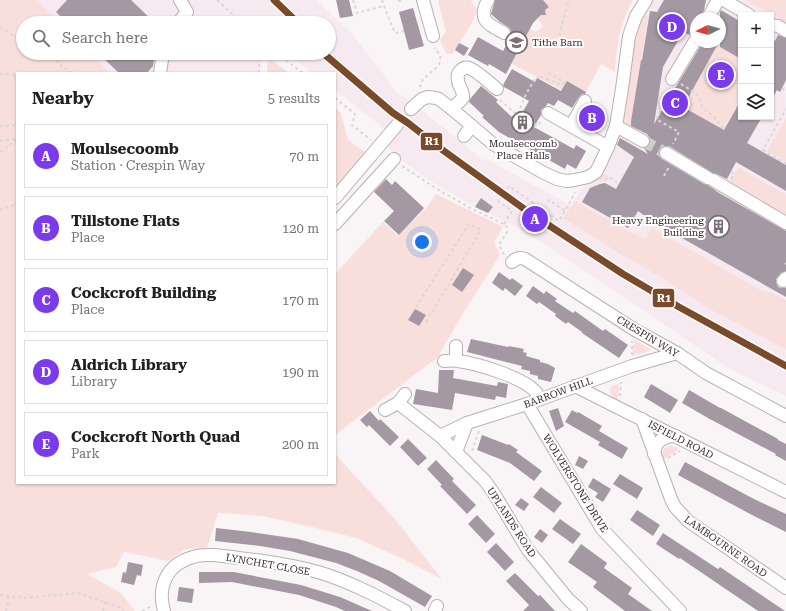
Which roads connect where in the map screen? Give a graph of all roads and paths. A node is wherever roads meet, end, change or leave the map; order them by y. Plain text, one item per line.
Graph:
1 (180, 0) edge
2 (217, 0) edge
3 (353, 0) edge
4 (382, 0) edge
5 (423, 0) edge
6 (488, 0) edge
7 (569, 0) edge
8 (646, 0) edge
9 (718, 0) edge
10 (724, 0) edge
11 (384, 6) junction
12 (711, 12) edge
13 (744, 12) edge
14 (184, 16) edge
15 (234, 16) edge
16 (774, 25) edge
17 (0, 27) edge
18 (404, 31) dead end
19 (786, 31) edge
20 (504, 33) dead end
21 (559, 35) dead end
22 (433, 36) joint
23 (16, 37) edge
24 (692, 48) edge
25 (55, 60) edge
26 (162, 60) edge
27 (260, 60) edge
28 (285, 60) edge
29 (545, 71) dead end
30 (70, 72) edge
31 (160, 72) edge
32 (260, 72) edge
33 (302, 72) edge
34 (0, 74) edge
35 (16, 75) edge
36 (674, 83) junction
37 (782, 88) dead end
38 (497, 89) joint
39 (786, 92) edge
40 (428, 97) junction
41 (336, 99) edge
42 (585, 102) dead end
43 (786, 108) edge
44 (411, 109) tunnel mouth
45 (452, 109) junction
46 (548, 113) joint
47 (518, 114) junction
48 (16, 125) edge
49 (397, 125) tunnel mouth
50 (0, 126) edge
51 (472, 126) junction
52 (571, 126) junction
53 (616, 126) junction
54 (724, 130) dead end
55 (679, 132) dead end
56 (464, 136) dead end
57 (16, 139) edge
58 (16, 140) edge
59 (0, 141) edge
60 (643, 141) tunnel mouth
61 (378, 146) junction
62 (608, 147) junction
63 (0, 152) edge
64 (666, 153) tunnel mouth
65 (394, 160) joint
66 (786, 164) edge
67 (336, 197) edge
68 (548, 202) dead end
69 (16, 204) edge
70 (569, 204) dead end
71 (0, 210) edge
72 (565, 211) junction
73 (336, 223) edge
74 (786, 223) edge
75 (504, 224) junction
76 (509, 261) joint
77 (416, 307) dead end
78 (426, 322) dead end
79 (632, 336) dead end
80 (456, 346) dead end
81 (677, 353) junction
82 (637, 356) dead end
83 (616, 383) dead end
84 (575, 386) junction
85 (539, 399) junction
86 (527, 404) junction
87 (619, 408) junction
88 (385, 410) dead end
89 (786, 416) edge
90 (642, 419) junction
91 (471, 427) junction
92 (440, 436) junction
93 (676, 436) junction
94 (681, 450) dead end
95 (456, 452) junction
96 (654, 454) junction
97 (470, 456) dead end
98 (668, 458) dead end
99 (786, 492) edge
100 (786, 588) edge
101 (0, 595) edge
102 (8, 596) junction
103 (105, 602) junction
104 (6, 611) edge
105 (103, 611) edge
106 (123, 611) edge
107 (164, 611) edge
108 (405, 611) edge
109 (581, 611) edge
110 (680, 611) edge

1 - 14 street
2 - 15 path
3 - 11 path
4 - 11 path
5 - 22 street
6 - 20 street
7 - 21 path
8 - 53 street
9 - 12 street
10 - 13 street
11 - 18 path
16 - 19 street
17 - 23 path
22 - 40 path
24 - 36 street
25 - 30 path
26 - 31 street
27 - 32 path
28 - 33 path
29 - 47 path
34 - 35 path
36 - 54 path
36 - 55 path
37 - 39 path
38 - 45 street
38 - 47 path
40 - 44 street
40 - 45 street
41 - 61 path
42 - 52 street
43 - 66 path
45 - 51 street
46 - 47 path
46 - 52 street
48 - 50 path
49 - 61 street
51 - 56 street
51 - 62 street
52 - 62 street
53 - 60 street
53 - 62 street
57 - 59 path
58 - 63 path
61 - 67 street
64 - 74 street
65 - 73 street
65 - 75 path
68 - 72 path
69 - 71 path
70 - 72 path
72 - 75 path
75 - 76 path
76 - 81 street, CRESPIN WAY
77 - 78 path
79 - 82 path
80 - 85 street
81 - 84 street, BARROW HILL
81 - 89 street, CRESPIN WAY
83 - 87 path
84 - 85 street, BARROW HILL
84 - 87 street, ISFIELD ROAD
85 - 86 street, BARROW HILL
86 - 91 street, BARROW HILL
86 - 110 street, WOLVERSTONE DRIVE
87 - 90 street, ISFIELD ROAD
88 - 92 street, UPLANDS ROAD
90 - 93 street, ISFIELD ROAD
90 - 96 street, LAMBOURNE ROAD
91 - 92 street, BARROW HILL
91 - 95 street
91 - 97 path
92 - 95 street, UPLANDS ROAD
93 - 96 street
93 - 99 street, ISFIELD ROAD
94 - 98 path
95 - 109 street, UPLANDS ROAD
96 - 100 street, LAMBOURNE ROAD
101 - 102 path
102 - 103 path
102 - 104 path
103 - 105 path
103 - 106 path
107 - 108 street, LYNCHET CLOSE

